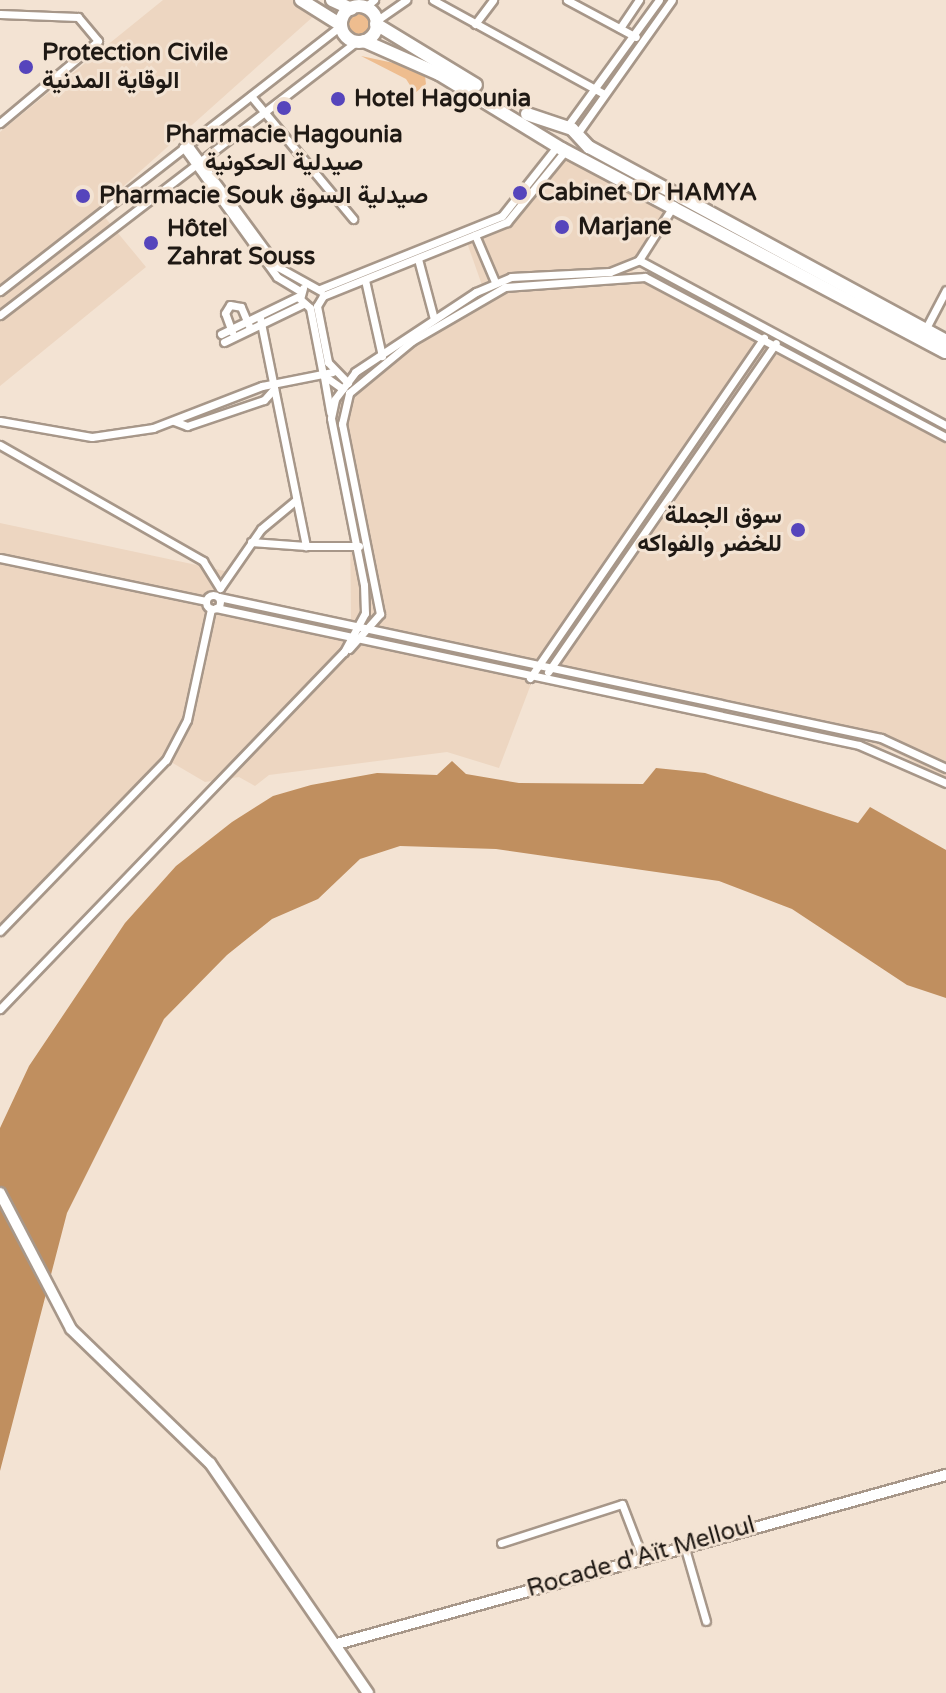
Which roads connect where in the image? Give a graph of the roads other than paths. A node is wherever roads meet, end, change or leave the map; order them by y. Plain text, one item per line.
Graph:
1 (301, 0) edge
2 (332, 0) edge
3 (406, 0) edge
4 (433, 0) edge
5 (493, 0) edge
6 (639, 0) edge
7 (659, 0) edge
8 (672, 0) edge
9 (570, 1) edge
10 (363, 5) edge
11 (0, 14) edge
12 (376, 22) junction
13 (475, 24) junction
14 (341, 25) junction
15 (620, 28) junction
16 (633, 35) junction
17 (642, 40) junction
18 (360, 42) junction
19 (595, 89) junction
20 (604, 94) junction
21 (251, 96) junction
22 (262, 109) junction
23 (0, 123) edge
24 (567, 140) junction
25 (185, 145) junction
26 (196, 160) junction
27 (674, 205) junction
28 (353, 219) dead end
29 (475, 235) junction
30 (418, 259) junction
31 (643, 262) junction
32 (630, 264) junction
33 (630, 276) junction
34 (645, 277) junction
35 (16, 278) junction
36 (365, 280) junction
37 (495, 282) junction
38 (946, 290) edge
39 (0, 291) edge
40 (28, 292) junction
41 (321, 293) junction
42 (306, 299) junction
43 (0, 315) edge
44 (260, 318) junction
45 (435, 322) junction
46 (248, 323) junction
47 (261, 328) junction
48 (770, 330) junction
49 (925, 330) junction
50 (252, 332) junction
51 (233, 334) junction
52 (781, 336) junction
53 (222, 338) dead end
54 (764, 339) junction
55 (946, 341) edge
56 (774, 345) junction
57 (946, 352) edge
58 (383, 356) junction
59 (333, 372) junction
60 (323, 375) junction
61 (342, 384) junction
62 (274, 389) junction
63 (351, 389) junction
64 (331, 418) junction
65 (0, 421) edge
66 (174, 421) junction
67 (946, 425) edge
68 (946, 437) edge
69 (0, 445) edge
70 (681, 458) junction
71 (694, 460) junction
72 (689, 468) junction
73 (296, 500) junction
74 (251, 542) junction
75 (362, 545) junction
76 (306, 546) junction
77 (0, 558) edge
78 (219, 594) junction
79 (206, 601) junction
80 (214, 608) junction
81 (380, 614) junction
82 (361, 627) junction
83 (373, 630) junction
84 (391, 634) junction
85 (358, 638) junction
86 (535, 667) junction
87 (549, 670) junction
88 (530, 678) junction
89 (543, 680) junction
90 (946, 768) edge
91 (946, 783) edge
92 (0, 931) edge
93 (0, 1009) edge
94 (0, 1193) edge
95 (946, 1475) edge
96 (501, 1543) dead end
97 (684, 1545) junction
98 (642, 1556) junction
99 (706, 1621) dead end
100 (337, 1644) junction
101 (368, 1693) edge

1 - 14 main road
2 - 10 main road
3 - 12 street
4 - 13 street
5 - 13 street
6 - 15 street
7 - 16 street
8 - 17 street
9 - 15 street
10 - 12 main road
10 - 14 main road
11 - 23 street
12 - 18 main road
12 - 24 main road
13 - 19 street
14 - 18 main road
14 - 21 street
15 - 16 street
16 - 17 street
16 - 19 street
17 - 20 street
18 - 22 street
18 - 24 main road
19 - 20 street
19 - 24 street
20 - 24 street
21 - 22 street
21 - 25 street
22 - 26 street
22 - 28 street
24 - 27 main road
24 - 29 street
24 - 41 street
24 - 49 main road
25 - 26 street
25 - 35 street
26 - 40 street
26 - 42 street
27 - 31 street
27 - 57 main road
29 - 30 street
29 - 37 street
30 - 36 street
30 - 45 street
31 - 32 street
31 - 34 street
31 - 48 street
32 - 33 street
32 - 37 street
33 - 34 street
33 - 45 street
34 - 54 street
35 - 39 street
35 - 40 street
36 - 41 street
36 - 58 street
37 - 45 street
38 - 49 street
40 - 43 street
41 - 42 street
41 - 42 street
42 - 44 street
42 - 47 street
42 - 59 street
42 - 60 street
44 - 46 street
44 - 47 street
45 - 58 street
46 - 50 street
46 - 51 street
46 - 51 street
47 - 50 street
47 - 62 street
48 - 52 street
48 - 54 street
49 - 55 main road
50 - 51 street
51 - 53 street
52 - 56 street
52 - 67 street
54 - 56 street
54 - 70 street
56 - 68 street
56 - 71 street
58 - 61 street
58 - 63 street
59 - 60 street
59 - 61 street
60 - 61 street
60 - 62 street
60 - 64 street
61 - 63 street
61 - 64 street
62 - 66 street
62 - 66 street
62 - 73 street
63 - 75 street
64 - 75 street
65 - 66 street
69 - 78 street
70 - 71 street
70 - 72 street
70 - 86 street
71 - 72 street
72 - 87 street
73 - 74 street
73 - 76 street
74 - 76 street
74 - 78 street
75 - 76 street
75 - 81 street
75 - 82 street
77 - 79 street
78 - 79 street
78 - 80 street
78 - 82 street
79 - 80 street
80 - 85 street
80 - 92 street
81 - 83 street
81 - 84 street
82 - 83 street
82 - 85 street
83 - 84 street
83 - 85 street
84 - 86 street
85 - 88 street
85 - 93 street
86 - 87 street
86 - 88 street
87 - 89 street
87 - 90 street
88 - 89 street
89 - 91 street
94 - 100 street
95 - 97 street, Rocade d'Aït Melloul
96 - 98 street
97 - 98 street, Rocade d'Aït Melloul
97 - 99 street
98 - 100 street, Rocade d'Aït Melloul
100 - 101 street

